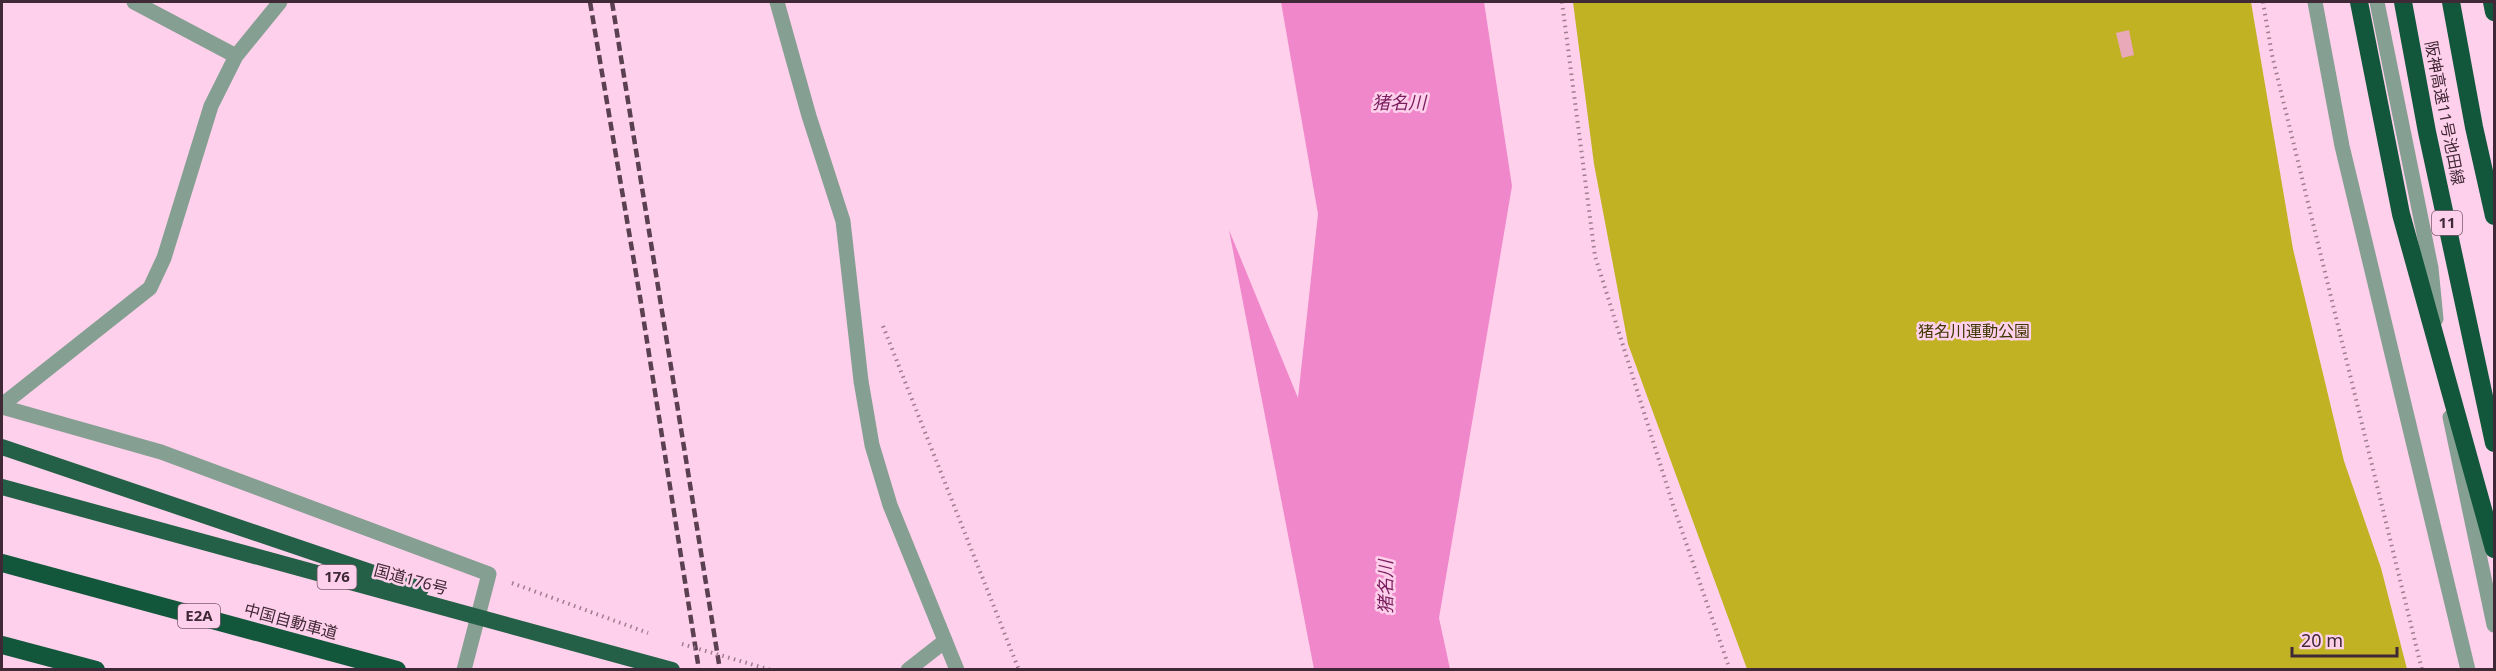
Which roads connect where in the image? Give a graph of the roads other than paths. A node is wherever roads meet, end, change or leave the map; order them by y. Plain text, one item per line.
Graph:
1 (134, 2) edge
2 (280, 2) edge
3 (777, 2) edge
4 (2315, 2) edge
5 (2359, 2) edge
6 (2377, 2) edge
7 (2403, 2) edge
8 (2451, 2) edge
9 (2493, 2) edge
10 (2494, 12) edge
11 (236, 56) junction
12 (2494, 216) edge
13 (2, 406) edge
14 (2494, 444) edge
15 (2, 447) edge
16 (2, 487) edge
17 (2494, 549) edge
18 (2, 563) edge
19 (2494, 625) edge
20 (570, 640) junction
21 (945, 641) junction
22 (2, 645) edge
23 (96, 669) edge
24 (397, 669) edge
25 (464, 669) edge
26 (672, 669) edge
27 (908, 669) edge
28 (957, 669) edge
29 (2468, 669) edge

1 - 11 street
2 - 11 street
3 - 21 street
4 - 29 street
5 - 17 highway, bridge
6 - 19 street
7 - 14 highway, 阪神高速11号池田線 / 11
8 - 12 highway, 阪神高速11号池田線
9 - 10 highway
11 - 13 street
13 - 25 street
15 - 20 highway, bridge
16 - 20 highway, 国道176号 / 176, bridge
18 - 24 highway, 中国自動車道 / E2A
20 - 26 highway, 国道176号 / 176, bridge
21 - 27 street
21 - 28 street
22 - 23 highway

